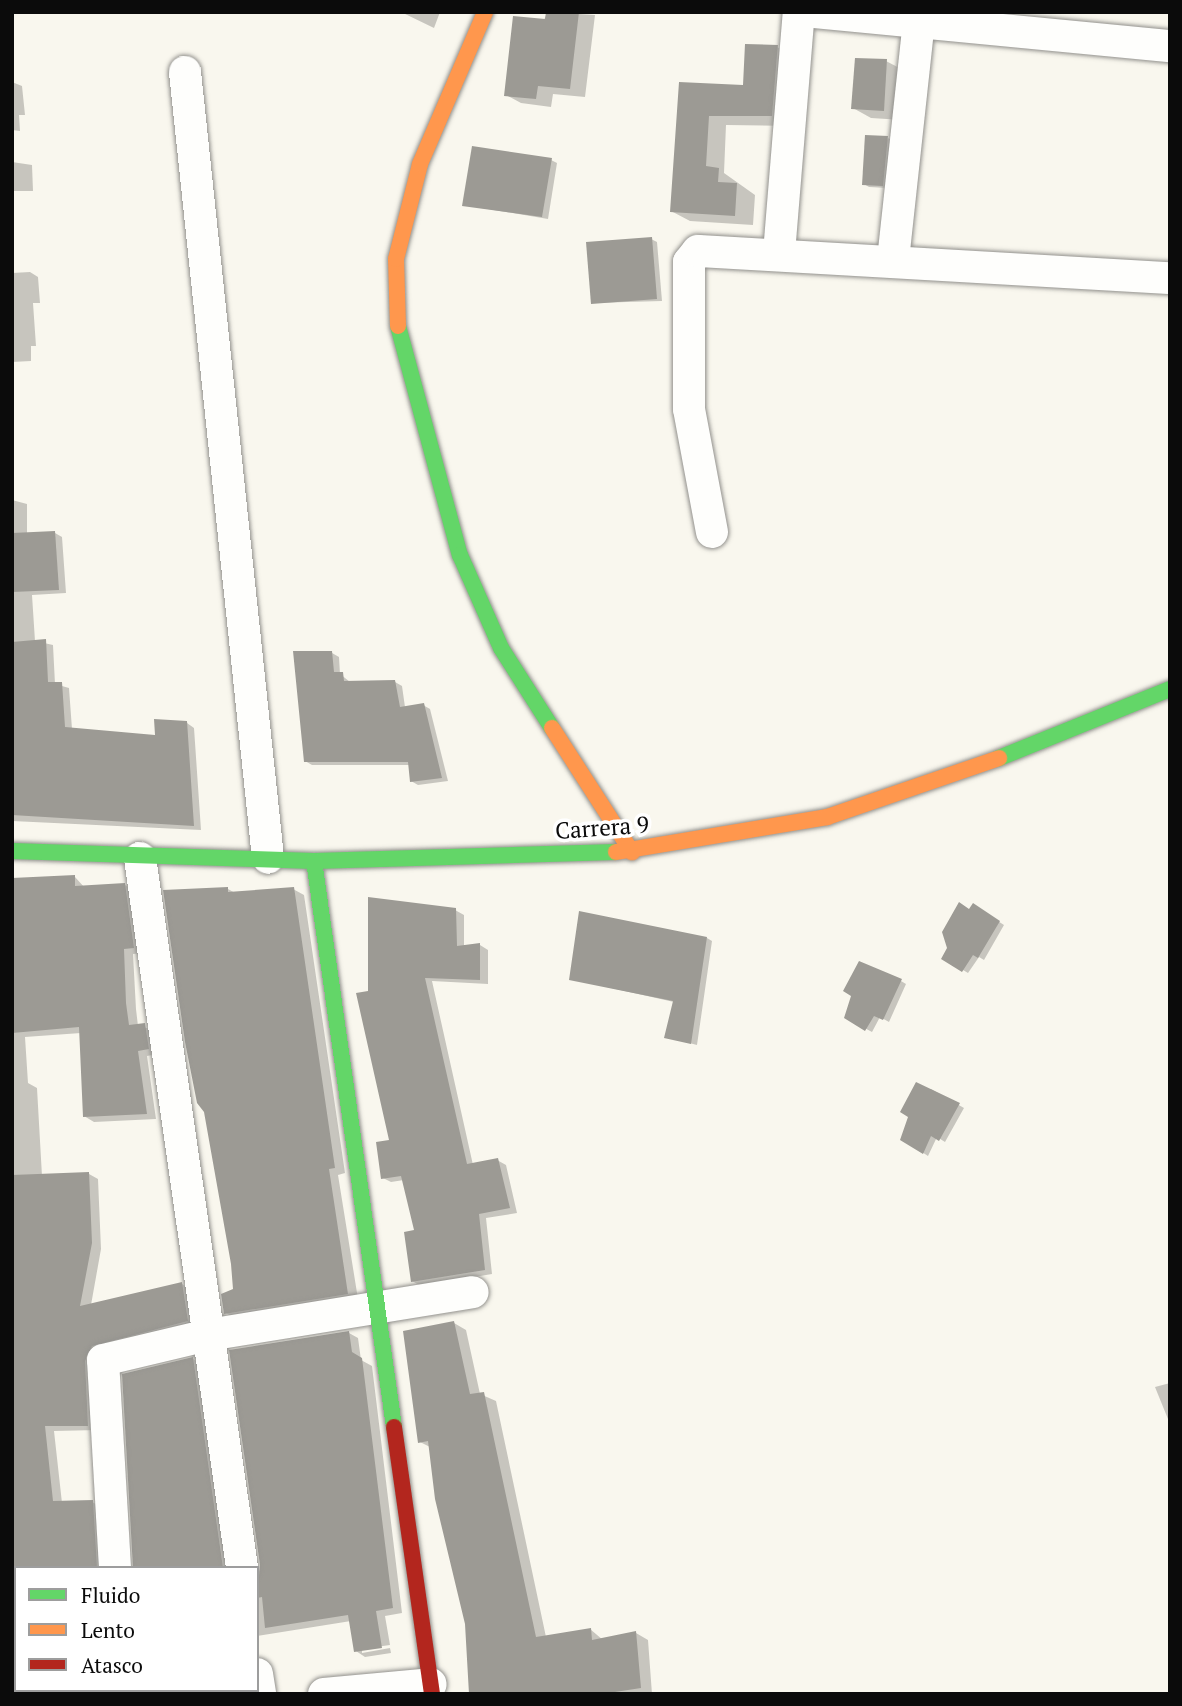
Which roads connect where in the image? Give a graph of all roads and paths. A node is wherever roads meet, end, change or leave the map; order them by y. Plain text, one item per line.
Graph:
1 (485, 12) edge
2 (799, 12) edge
3 (815, 12) edge
4 (919, 22) junction
5 (1170, 46) edge
6 (185, 72) dead end
7 (779, 253) junction
8 (893, 260) junction
9 (1170, 278) edge
10 (712, 532) dead end
11 (1170, 689) edge
12 (12, 851) edge
13 (632, 852) junction
14 (140, 858) junction
15 (268, 858) junction
16 (314, 861) junction
17 (473, 1292) dead end
18 (377, 1305) junction
19 (208, 1335) junction
20 (115, 1566) edge
21 (242, 1566) edge
22 (431, 1689) edge
23 (324, 1694) edge

1 - 13 street
2 - 7 street
3 - 4 street
4 - 5 street
4 - 8 street
6 - 15 street
7 - 8 street
7 - 10 street
8 - 9 street
11 - 13 street, Carrera 9
12 - 14 street, Carrera 9
13 - 16 street, Carrera 9
14 - 15 street, Carrera 9
14 - 19 street
15 - 16 street, Carrera 9
16 - 18 street
17 - 18 street
18 - 19 street
18 - 22 street
19 - 20 street
19 - 21 street
22 - 23 street

